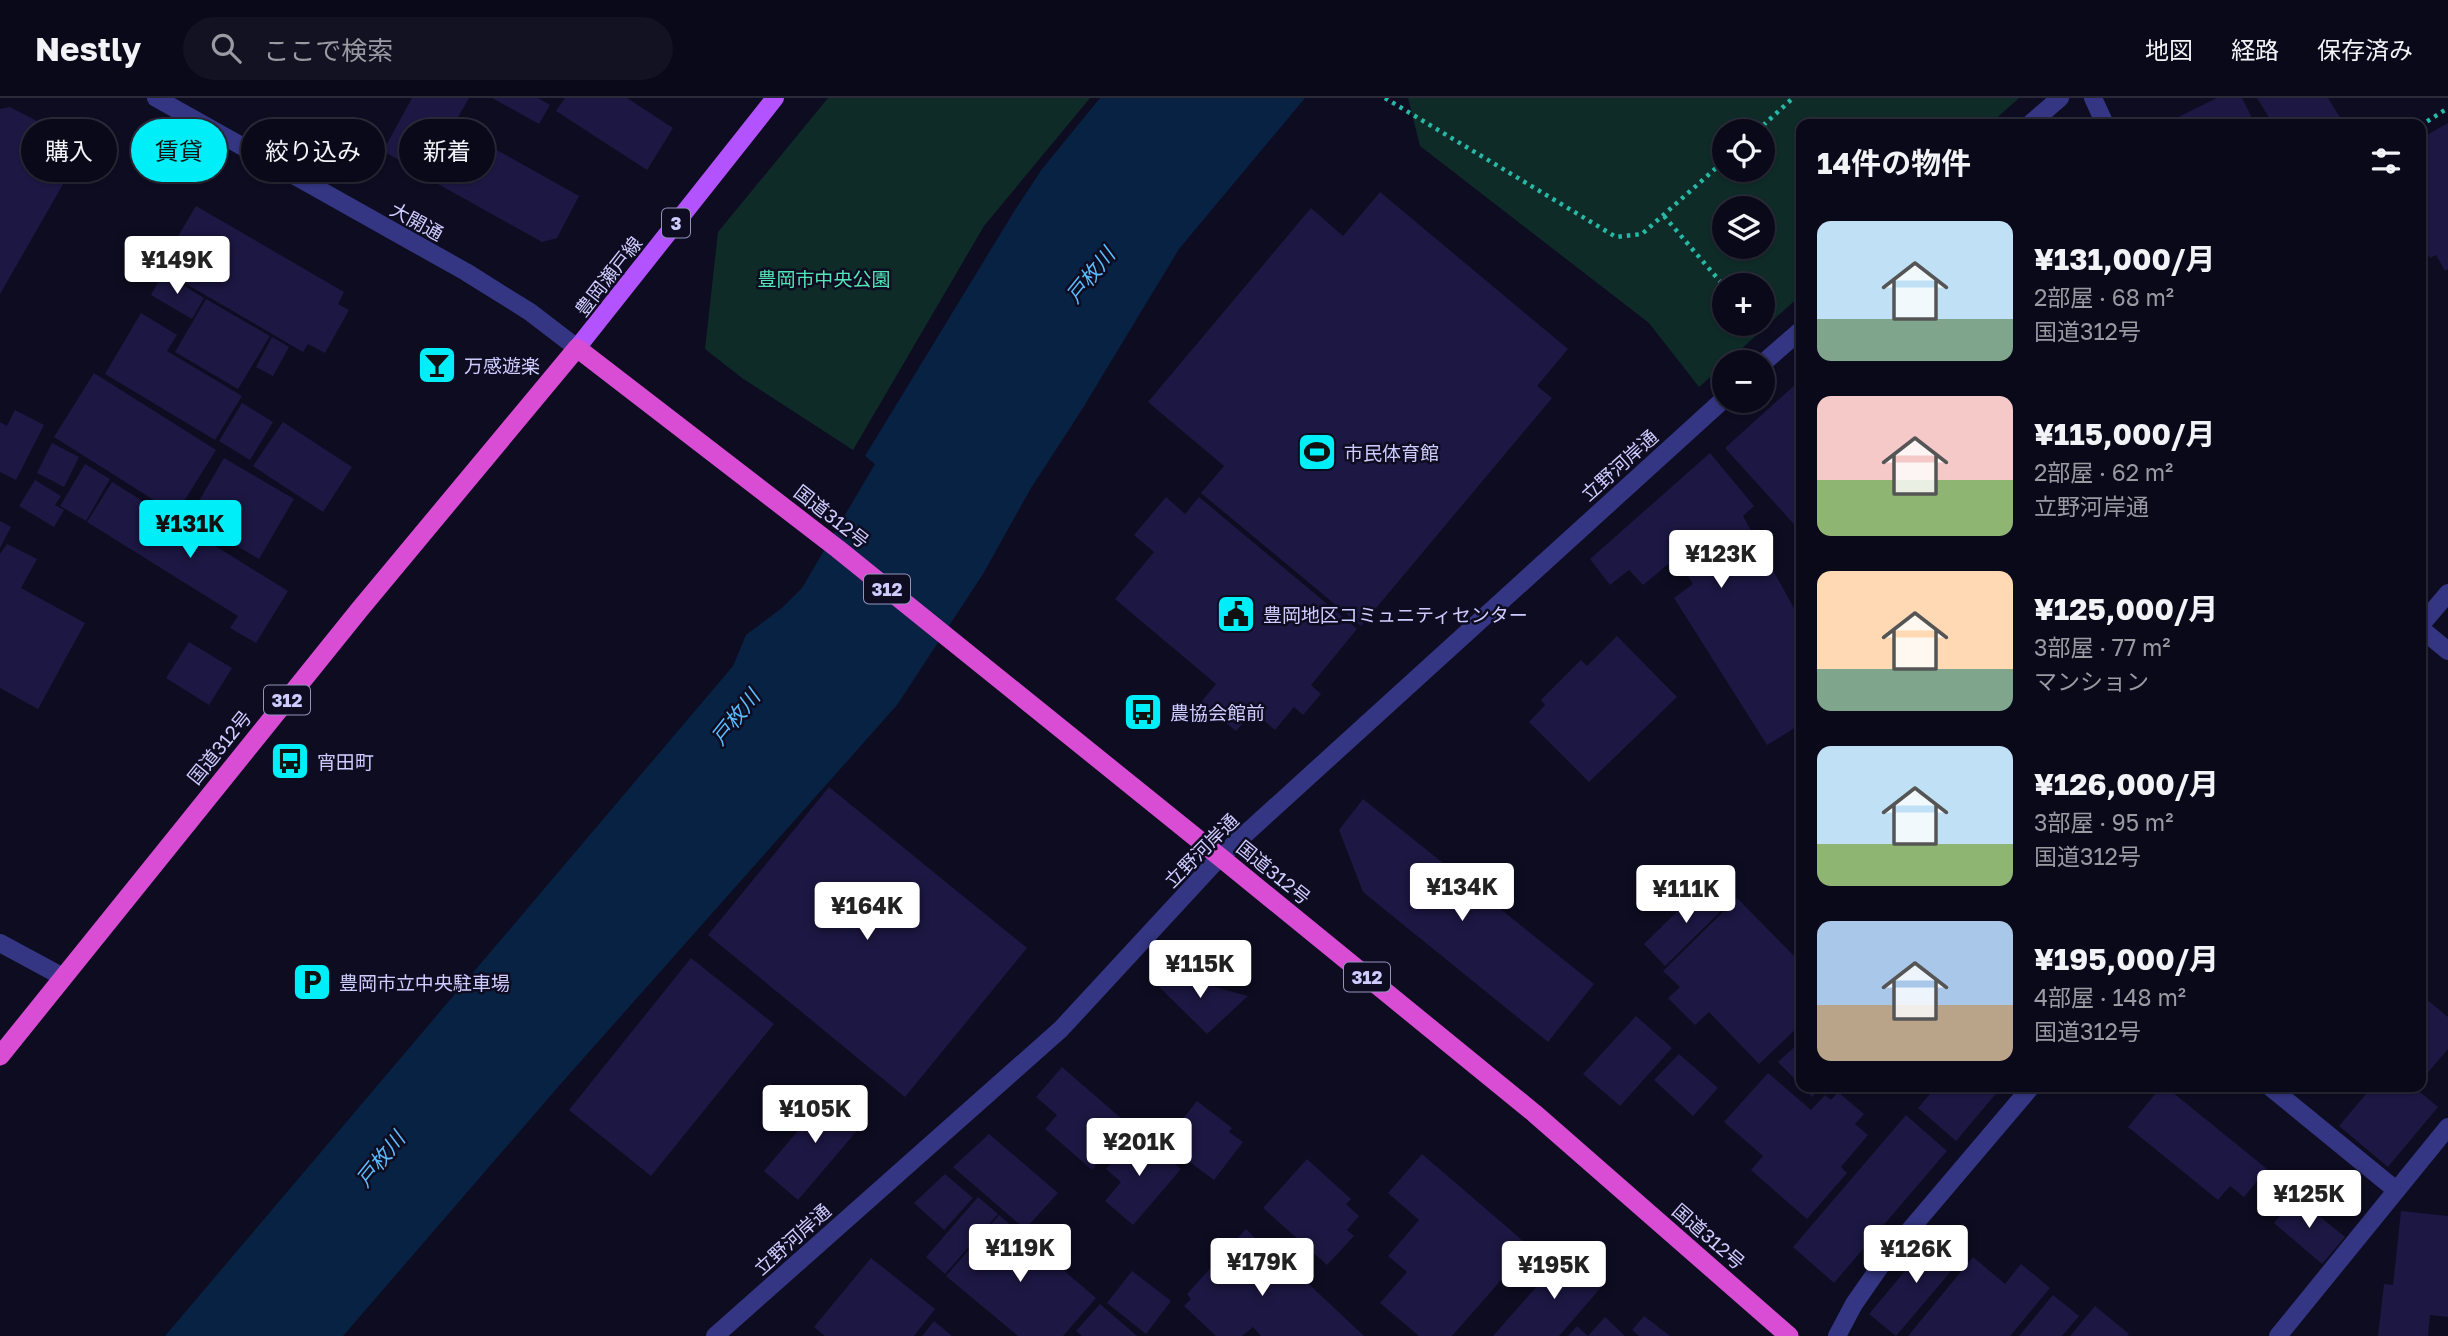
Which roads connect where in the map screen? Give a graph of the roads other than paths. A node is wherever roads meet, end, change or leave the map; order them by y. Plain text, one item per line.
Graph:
1 (156, 98) edge
2 (775, 98) edge
3 (2060, 98) edge
4 (2093, 98) edge
5 (2036, 119) edge
6 (2103, 119) edge
7 (1796, 339) edge
8 (577, 348) junction
9 (1775, 355) edge
10 (1712, 410) edge
11 (2448, 593) edge
12 (2426, 620) edge
13 (2426, 632) edge
14 (2448, 651) edge
15 (1220, 857) junction
16 (0, 943) edge
17 (63, 977) junction
18 (0, 1056) edge
19 (2027, 1092) edge
20 (2276, 1092) edge
21 (2448, 1126) edge
22 (2396, 1190) junction
23 (715, 1336) edge
24 (1789, 1336) edge
25 (1837, 1336) edge
26 (2278, 1336) edge

1 - 8 street, 大開通
2 - 8 main road, 豊岡瀬戸線 / 3
3 - 5 street
4 - 6 street
7 - 9 street
8 - 15 highway, 国道312号 / 312
8 - 17 highway, 国道312号 / 312
10 - 15 street, 立野河岸通
11 - 12 street
13 - 14 street
15 - 23 street, 立野河岸通
15 - 24 highway, 国道312号 / 312
16 - 17 street
17 - 18 highway, 国道312号 / 312
19 - 25 street
20 - 22 street
21 - 22 street
22 - 26 street

